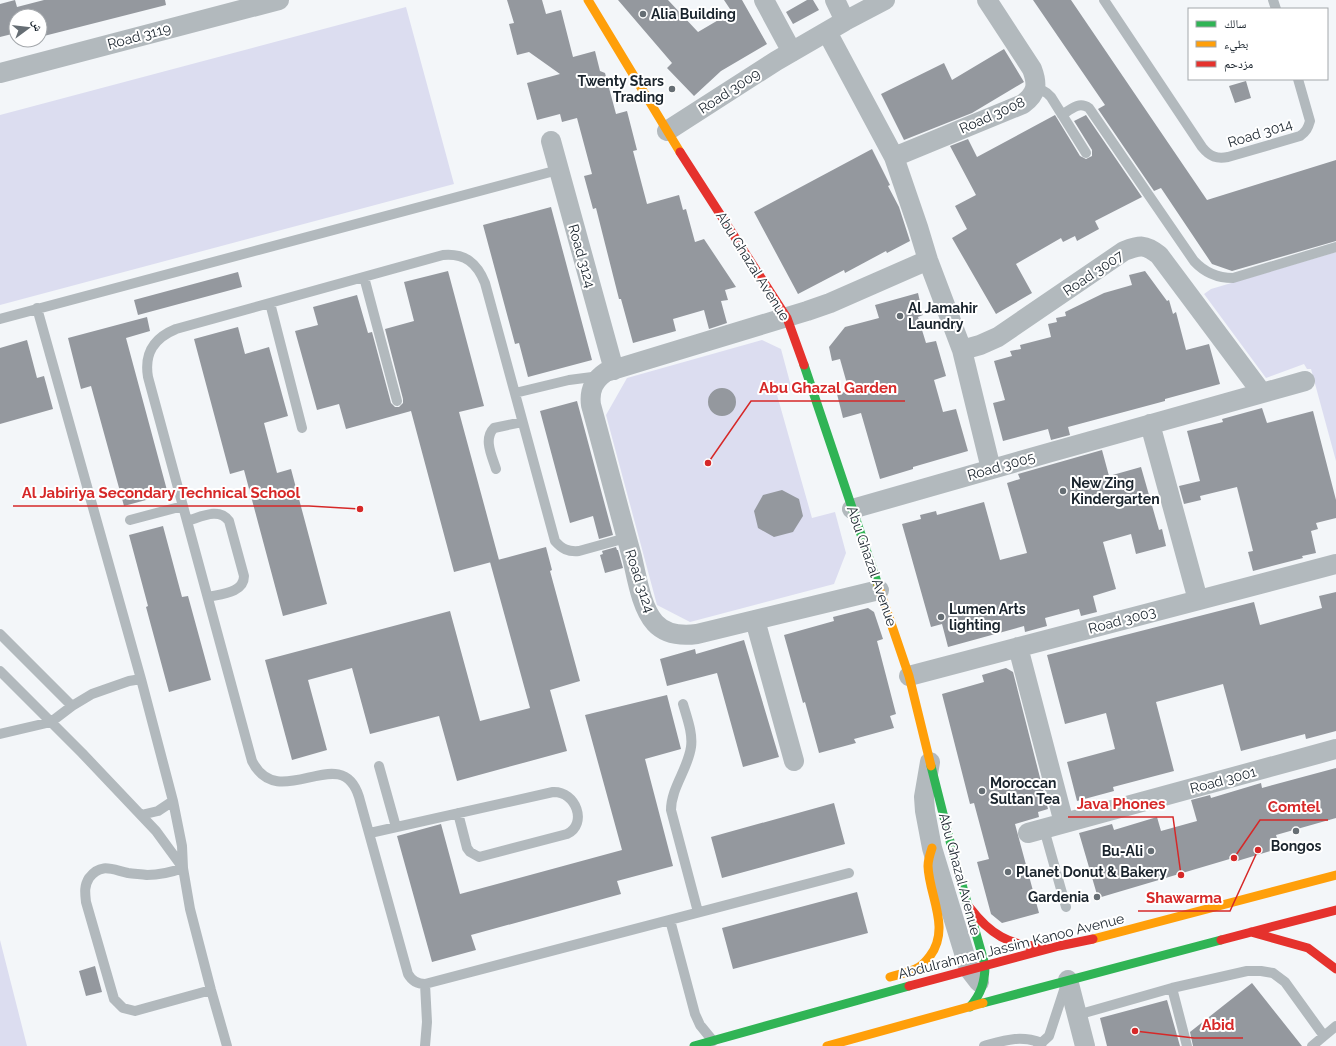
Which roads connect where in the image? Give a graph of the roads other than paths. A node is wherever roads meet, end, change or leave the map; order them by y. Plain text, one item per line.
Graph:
1 (279, 0) edge
2 (588, 0) edge
3 (764, 0) edge
4 (835, 0) edge
5 (885, 0) edge
6 (987, 0) edge
7 (1105, 0) edge
8 (846, 21) junction
9 (827, 32) junction
10 (792, 52) junction
11 (0, 73) edge
12 (1298, 80) edge
13 (1035, 89) junction
14 (1062, 115) junction
15 (667, 132) junction
16 (551, 141) dead end
17 (1086, 153) dead end
18 (894, 157) junction
19 (558, 170) junction
20 (1336, 247) edge
21 (928, 260) junction
22 (364, 277) junction
23 (270, 303) junction
24 (37, 308) junction
25 (787, 318) junction
26 (0, 319) edge
27 (962, 350) junction
28 (607, 373) junction
29 (1305, 381) dead end
30 (515, 393) junction
31 (1262, 393) junction
32 (397, 401) dead end
33 (522, 422) junction
34 (1150, 424) junction
35 (302, 428) dead end
36 (496, 469) dead end
37 (991, 469) junction
38 (183, 506) junction
39 (852, 509) junction
40 (130, 520) dead end
41 (187, 520) junction
42 (626, 538) junction
43 (1336, 564) edge
44 (879, 590) junction
45 (208, 598) junction
46 (1198, 600) junction
47 (755, 620) junction
48 (0, 634) edge
49 (1018, 647) junction
50 (0, 671) edge
51 (909, 676) junction
52 (141, 679) junction
53 (683, 704) dead end
54 (72, 706) junction
55 (51, 722) junction
56 (0, 734) edge
57 (1336, 749) edge
58 (794, 761) dead end
59 (930, 762) junction
60 (379, 766) dead end
61 (173, 801) junction
62 (458, 813) junction
63 (141, 815) junction
64 (1064, 823) junction
65 (396, 827) junction
66 (1036, 831) joint
67 (370, 833) junction
68 (932, 848) junction
69 (183, 868) junction
70 (850, 873) dead end
71 (1336, 876) edge
72 (968, 904) junction
73 (1066, 907) dead end
74 (1336, 910) edge
75 (698, 912) junction
76 (670, 920) junction
77 (1250, 932) junction
78 (1101, 938) junction
79 (1060, 946) junction
80 (1083, 950) dead end
81 (977, 967) junction
82 (1336, 969) edge
83 (1069, 977) junction
84 (881, 980) dead end
85 (425, 984) junction
86 (984, 986) junction
87 (1172, 988) junction
88 (211, 990) junction
89 (842, 995) dead end
90 (1005, 998) junction
91 (970, 1007) junction
92 (827, 1008) junction
93 (1077, 1015) junction
94 (1336, 1026) edge
95 (1324, 1036) junction
96 (713, 1040) junction
97 (1040, 1045) edge
98 (227, 1046) edge
99 (425, 1046) edge
100 (694, 1046) edge
101 (827, 1046) edge
102 (984, 1046) edge
103 (1085, 1046) edge
104 (1187, 1046) edge
105 (1312, 1046) edge

1 - 11 street, Road 3119
2 - 15 main road, Abu Ghazal Avenue
3 - 10 street
4 - 8 street
5 - 8 street, Road 3009
6 - 13 street, Road 3008
7 - 12 lane, Road 3014
8 - 9 street, Road 3009
9 - 10 street, Road 3009
9 - 18 street
10 - 15 street, Road 3009
13 - 14 lane
13 - 18 street, Road 3008
14 - 17 lane
14 - 20 lane
15 - 25 main road, Abu Ghazal Avenue
16 - 19 street, Road 3124
18 - 21 street
19 - 24 lane
19 - 28 street, Road 3124
21 - 25 street
21 - 27 street
22 - 23 lane
22 - 30 lane
22 - 32 lane
23 - 35 lane
23 - 38 lane
24 - 26 lane
24 - 52 lane
25 - 28 street
25 - 39 main road, Abu Ghazal Avenue
27 - 31 street, Road 3007
27 - 37 street
28 - 30 lane
28 - 42 street, Road 3124
29 - 31 street, Road 3005
30 - 33 lane
31 - 34 street, Road 3005
33 - 36 lane
33 - 42 lane
34 - 37 street, Road 3005
34 - 46 street
37 - 39 street, Road 3005
38 - 40 lane
38 - 41 lane
39 - 44 main road, Abu Ghazal Avenue
41 - 45 lane
41 - 45 lane
42 - 47 street, Road 3124
43 - 46 street, Road 3003
44 - 47 street, Road 3124
44 - 51 main road, Abu Ghazal Avenue
45 - 67 lane
46 - 49 street, Road 3003
47 - 58 street
48 - 54 lane
49 - 51 street, Road 3003
49 - 64 street
50 - 55 lane
51 - 59 main road, Abu Ghazal Avenue
52 - 54 lane
52 - 61 lane
53 - 75 lane
54 - 55 lane
55 - 56 lane
55 - 63 lane
57 - 64 street, Road 3001
59 - 68 street, Abu Ghazal Avenue
59 - 72 main road, Abu Ghazal Avenue
60 - 65 lane
61 - 63 lane
61 - 69 lane
62 - 62 lane
62 - 65 lane
63 - 69 lane
64 - 66 street, Road 3001
65 - 67 lane
66 - 73 lane
67 - 85 lane
68 - 81 street, Abu Ghazal Avenue
68 - 84 main road
69 - 88 lane
69 - 88 lane
70 - 75 lane
71 - 78 main road, Abdulrahman Jassim Kanoo Avenue
72 - 79 main road
72 - 81 main road, Abu Ghazal Avenue
74 - 77 main road
75 - 76 lane
76 - 85 lane
76 - 96 lane
77 - 82 main road
77 - 83 main road
78 - 79 main road, Abdulrahman Jassim Kanoo Avenue
78 - 80 main road
79 - 81 main road, Abdulrahman Jassim Kanoo Avenue
81 - 86 street, Abu Ghazal Avenue
81 - 92 main road, Abdulrahman Jassim Kanoo Avenue
83 - 90 main road
83 - 93 street
83 - 97 lane
85 - 99 lane
86 - 90 street, Abu Ghazal Avenue
86 - 91 main road
87 - 93 lane
87 - 95 lane
87 - 104 lane
88 - 98 lane
89 - 92 main road
90 - 91 main road
91 - 101 main road
92 - 96 main road, Abdulrahman Jassim Kanoo Avenue
93 - 103 street
94 - 95 lane
95 - 105 lane
96 - 100 main road, Abdulrahman Jassim Kanoo Avenue
97 - 102 lane

